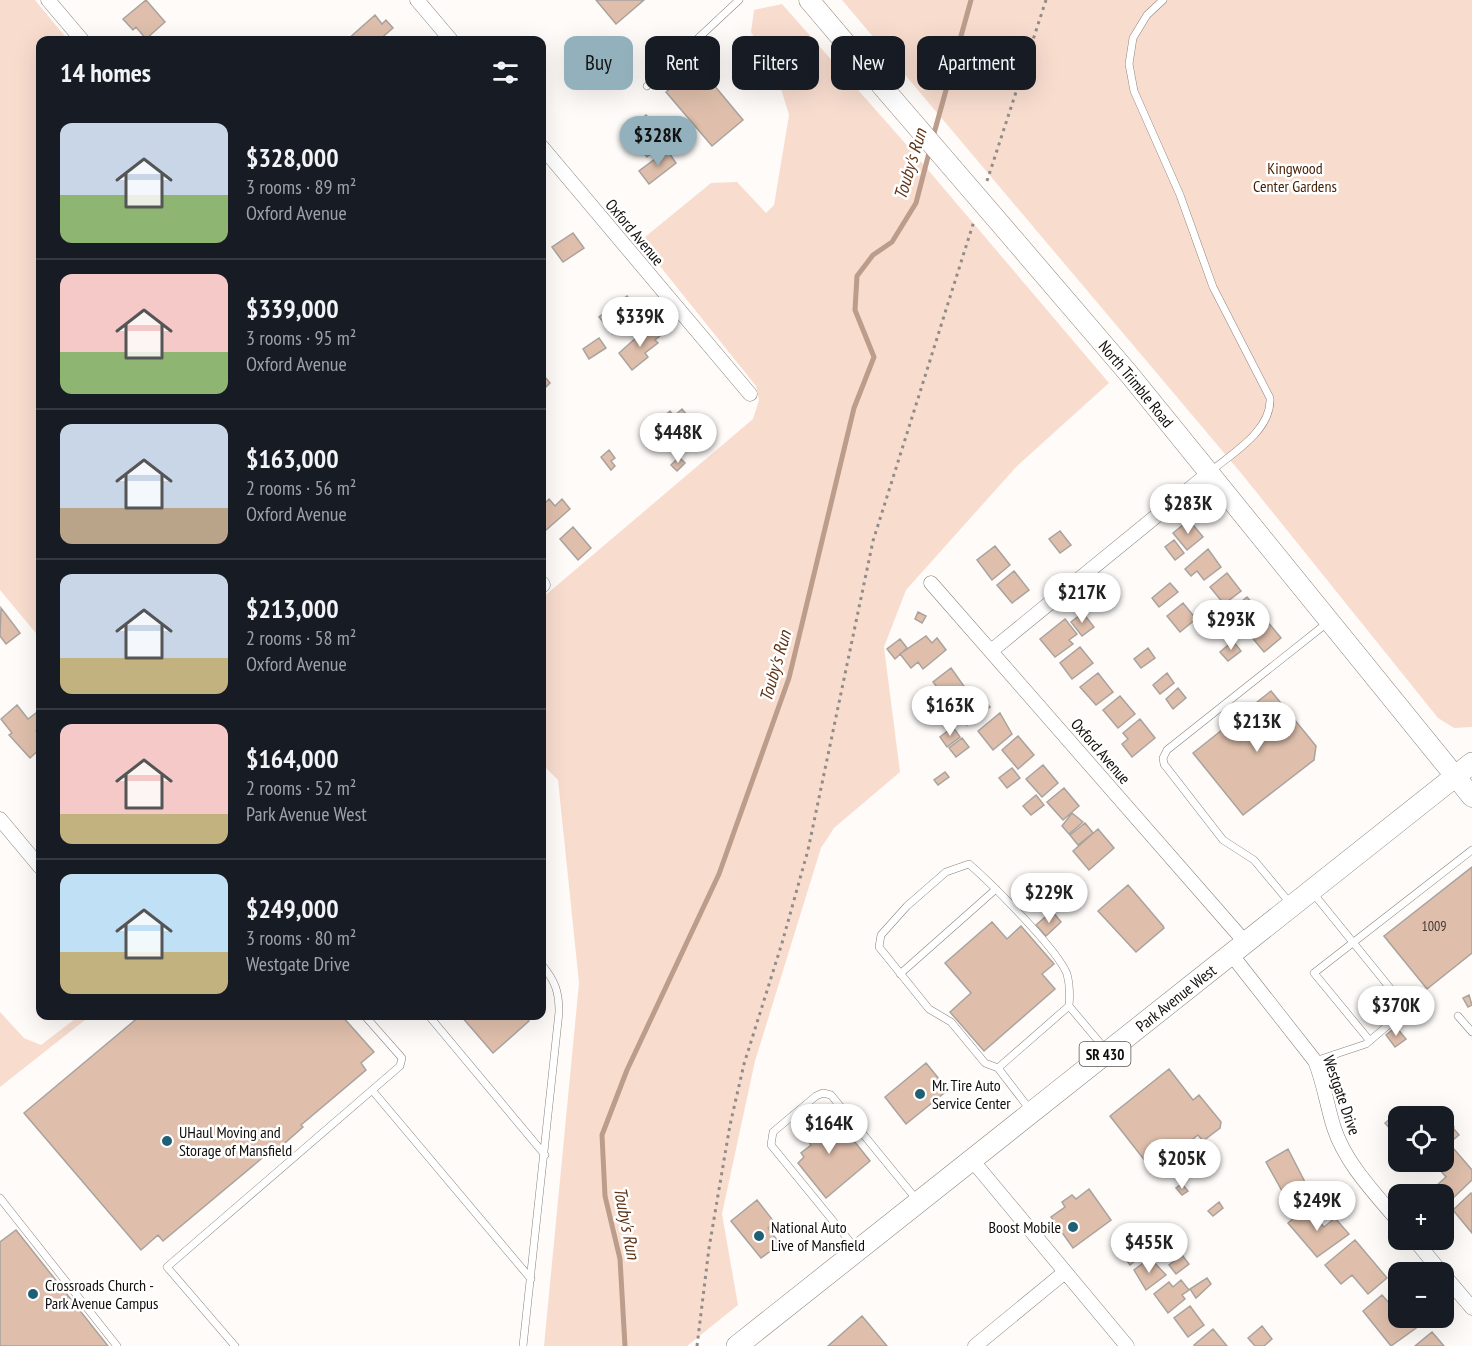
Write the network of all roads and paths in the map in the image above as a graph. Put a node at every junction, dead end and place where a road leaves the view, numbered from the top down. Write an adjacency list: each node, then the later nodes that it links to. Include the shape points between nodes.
1 (48, 0): 7 (street)
2 (417, 0): 8 (street)
3 (739, 0): 9 (lane)
4 (808, 0): 14 (main road, North Trimble Road, bridge)
5 (1046, 0): 11 (path)
6 (1163, 0): 14 (lane, via 1133,38 1129,64 1134,91 1180,195 1213,287 1270,398 1262,426)
7 (79, 36)
8 (448, 36)
9 (700, 36)
10 (546, 152): 13 (street, Oxford Avenue)
11 (986, 184)
12 (975, 217): 57 (path, via 873,541 808,850 744,1064 711,1237)
13 (750, 394)
14 (1209, 473): 16 (main road, North Trimble Road); 17 (street)
15 (931, 583): 17 (street, Oxford Avenue)
16 (1329, 621): 19 (main road, North Trimble Road); 26 (lane, via 1167,750 1163,758 1223,840 1254,860)
17 (991, 651): 28 (street, Oxford Avenue)
18 (1472, 762): 19 (main road, Park Avenue West / SR 430)
19 (1455, 776): 20 (main road, North Trimble Road); 25 (main road, Park Avenue West / SR 430)
20 (1472, 797)
21 (0, 819): 23 (street)
22 (1472, 850): 27 (lane)
23 (36, 862)
24 (996, 889): 30 (lane); 30 (lane, via 969,864 946,872 907,906 881,935 879,947); 31 (lane, via 1061,963 1070,988)
25 (1311, 891): 26 (main road, Park Avenue West / SR 430); 27 (lane)
26 (1292, 905): 28 (main road, Park Avenue West / SR 430)
27 (1353, 942): 36 (lane, via 1407,1008); 36 (lane, via 1314,973)
28 (1238, 948): 37 (main road, Park Avenue West / SR 430); 38 (street, Westgate Drive)
29 (546, 970): 42 (lane, via 559,994)
30 (900, 974): 39 (lane, via 929,1009 951,1022 985,1062)
31 (1069, 1006): 37 (lane); 39 (lane)
32 (1458, 1016): 35 (lane)
33 (368, 1020): 40 (lane, via 402,1059 400,1066)
34 (432, 1020): 42 (lane)
35 (1472, 1032)
36 (1370, 1041): 38 (lane)
37 (1107, 1052): 41 (main road, Park Avenue West / SR 430)
38 (1315, 1061): 46 (street, Westgate Drive, via 1343,1148)
39 (998, 1068): 41 (lane)
40 (372, 1090): 51 (lane); 55 (lane, via 167,1267)
41 (1033, 1112): 43 (main road, Park Avenue West / SR 430)
42 (545, 1155): 51 (lane)
43 (972, 1160): 45 (main road, Park Avenue West / SR 430); 50 (street)
44 (0, 1198): 54 (lane)
45 (918, 1202): 48 (main road, Park Avenue West / SR 430); 48 (lane, via 831,1095 816,1096 773,1132 771,1146)
46 (1388, 1209)
47 (1422, 1250): 49 (street)
48 (857, 1251): 58 (main road, Park Avenue West / SR 430)
49 (1433, 1262)
50 (1065, 1272): 59 (street); 60 (street)
51 (531, 1279): 56 (lane)
52 (1454, 1287): 53 (street)
53 (1472, 1308)
54 (117, 1346)
55 (235, 1346)
56 (523, 1346)
57 (697, 1346)
58 (737, 1346)
59 (975, 1346)
60 (1127, 1346)

